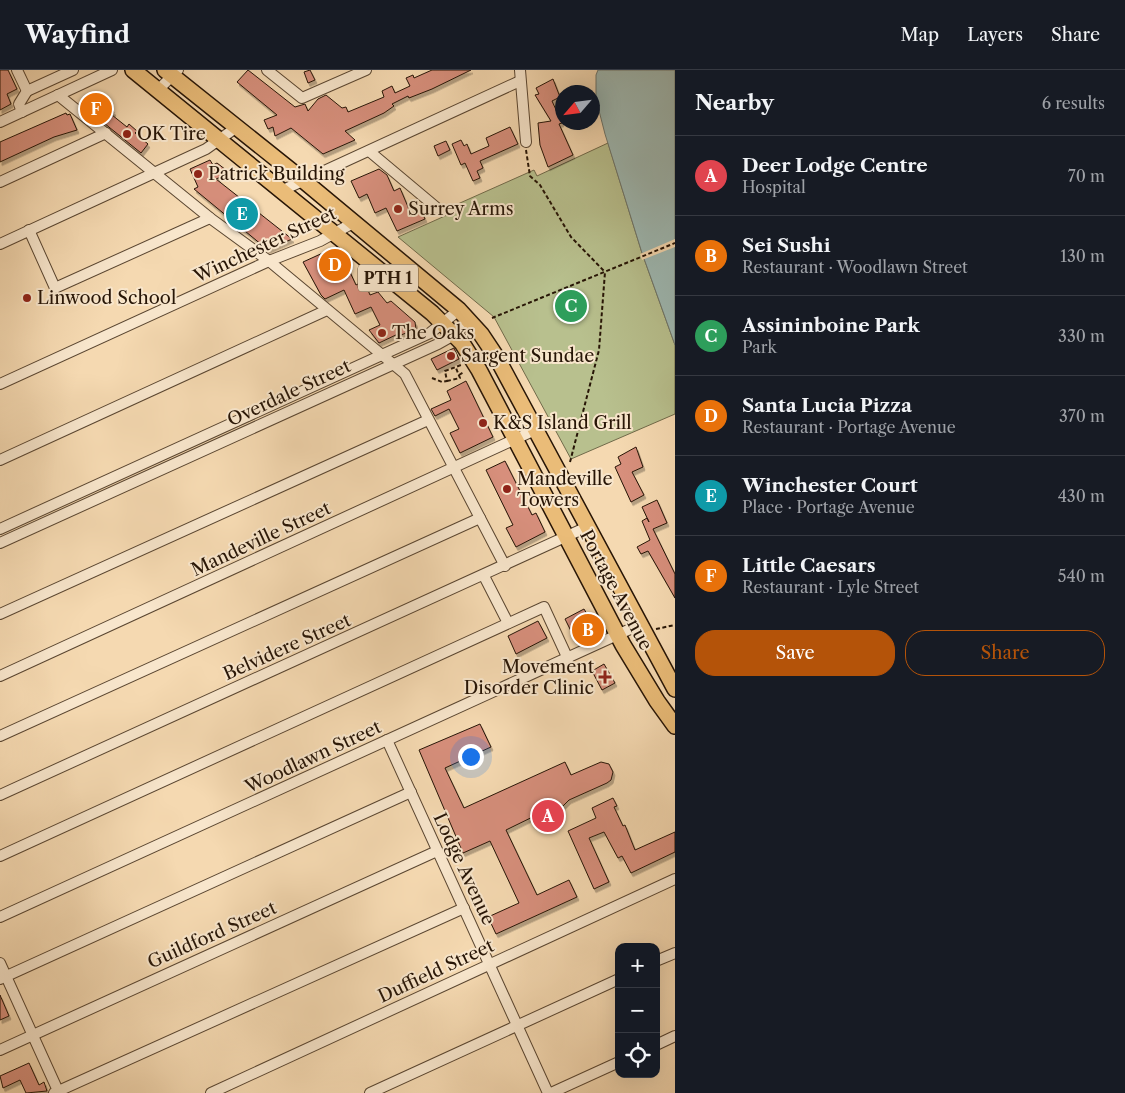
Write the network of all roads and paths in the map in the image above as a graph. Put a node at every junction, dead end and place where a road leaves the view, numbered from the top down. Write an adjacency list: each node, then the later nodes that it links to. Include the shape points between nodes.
1 (17, 70): 10 (street)
2 (73, 70): 10 (street)
3 (112, 70): 11 (street)
4 (133, 70): 9 (highway, Portage Avenue / PTH 1)
5 (267, 70): 6 (street, via 302,98)
6 (366, 70)
7 (171, 72): 9 (street); 14 (highway, Portage Avenue / PTH 1)
8 (520, 75): 17 (street); 18 (street)
9 (158, 90): 16 (highway, Portage Avenue / PTH 1)
10 (27, 92): 12 (street, via 19,104)
11 (58, 96): 12 (street); 15 (street)
12 (22, 112): 13 (street)
13 (0, 122)
14 (237, 127): 16 (street); 20 (highway, Portage Avenue / PTH 1)
15 (106, 133): 19 (street); 21 (street)
16 (220, 139): 19 (street); 22 (highway, Portage Avenue / PTH 1)
17 (526, 142): 31 (path, via 530,176 540,185 571,237)
18 (369, 151): 20 (street); 23 (street)
19 (154, 173): 24 (street); 26 (street)
20 (304, 181): 22 (street); 25 (highway, Portage Avenue / PTH 1)
21 (0, 182)
22 (283, 190): 27 (highway, Portage Avenue / PTH 1)
23 (437, 208)
24 (210, 218): 26 (street, via 55,288); 30 (street)
25 (353, 223): 27 (street, Winchester Street); 33 (highway, Portage Avenue / PTH 1)
26 (29, 230): 29 (street)
27 (333, 232): 30 (street, Winchester Street, via 320,241); 35 (highway, Portage Avenue / PTH 1)
28 (675, 243): 31 (path)
29 (0, 244)
30 (269, 261): 32 (street); 45 (street, Winchester Street)
31 (605, 272): 34 (path); 50 (path, via 599,350)
32 (327, 310): 37 (street); 49 (street)
33 (464, 315): 35 (street, Overdale Street); 36 (street, Overdale Street); 47 (highway, Portage Avenue / PTH 1, via 497,358)
34 (492, 318)
35 (443, 324): 36 (highway, Portage Avenue / PTH 1); 37 (street, Overdale Street)
36 (454, 335): 38 (street, Overdale Street); 48 (highway, Portage Avenue / PTH 1, via 479,370)
37 (380, 355): 38 (street); 52 (street, Overdale Street)
38 (391, 364): 46 (street, via 405,374); 53 (street, Overdale Street)
39 (461, 365): 40 (path)
40 (455, 368): 42 (path); 44 (path, via 445,371)
41 (464, 372): 42 (path)
42 (459, 375): 44 (path, via 460,378)
43 (432, 378): 44 (path)
44 (447, 381)
45 (0, 384)
46 (428, 420): 51 (street); 61 (street)
47 (535, 430): 48 (street, Mandeville Street); 55 (highway, Portage Avenue / PTH 1)
48 (515, 440): 51 (street, Mandeville Street); 57 (highway, Portage Avenue / PTH 1)
49 (0, 460)
50 (570, 462)
51 (454, 469): 54 (street); 67 (street, Mandeville Street)
52 (113, 477): 53 (street); 56 (street, Overdale Street)
53 (118, 489): 58 (street, Overdale Street)
54 (480, 518): 59 (street); 70 (street)
55 (587, 527): 57 (street, Belvidere Street); 64 (highway, Portage Avenue / PTH 1)
56 (0, 529)
57 (567, 537): 59 (street, Belvidere Street); 65 (highway, Portage Avenue / PTH 1)
58 (0, 543)
59 (505, 566): 60 (street, Belvidere Street)
60 (484, 576): 62 (street); 73 (street, Belvidere Street)
61 (0, 614)
62 (508, 624): 66 (street, via 544,607); 75 (street)
63 (675, 625): 64 (path)
64 (646, 627): 65 (street, Woodlawn Street); 68 (highway, Portage Avenue / PTH 1)
65 (619, 636): 66 (street, Woodlawn Street); 69 (highway, Portage Avenue / PTH 1, via 656,701)
66 (568, 659): 71 (street, Woodlawn Street)
67 (0, 676)
68 (675, 689)
69 (675, 726)
70 (0, 736)
71 (387, 740): 72 (street, Lodge Avenue); 78 (street, Woodlawn Street)
72 (411, 792): 74 (street, Lodge Avenue); 83 (street)
73 (0, 795)
74 (437, 851): 77 (street, Lodge Avenue); 86 (street, Guildford Street)
75 (0, 856)
76 (675, 879): 82 (street, Duffield Street)
77 (464, 908): 82 (street, Lodge Avenue); 91 (street)
78 (0, 917)
79 (675, 953): 80 (street)
80 (660, 959)
81 (0, 963): 83 (street)
82 (489, 964): 85 (street, Lodge Avenue); 92 (street, Duffield Street)
83 (3, 978): 86 (street)
84 (615, 981): 85 (street)
85 (517, 1025): 93 (street); 94 (street, Lodge Avenue)
86 (33, 1035): 89 (street, Guildford Street); 91 (street)
87 (675, 1036): 88 (street)
88 (660, 1043)
89 (0, 1050)
90 (615, 1064): 94 (street)
91 (57, 1092)
92 (211, 1093)
93 (370, 1093)
94 (550, 1093)

